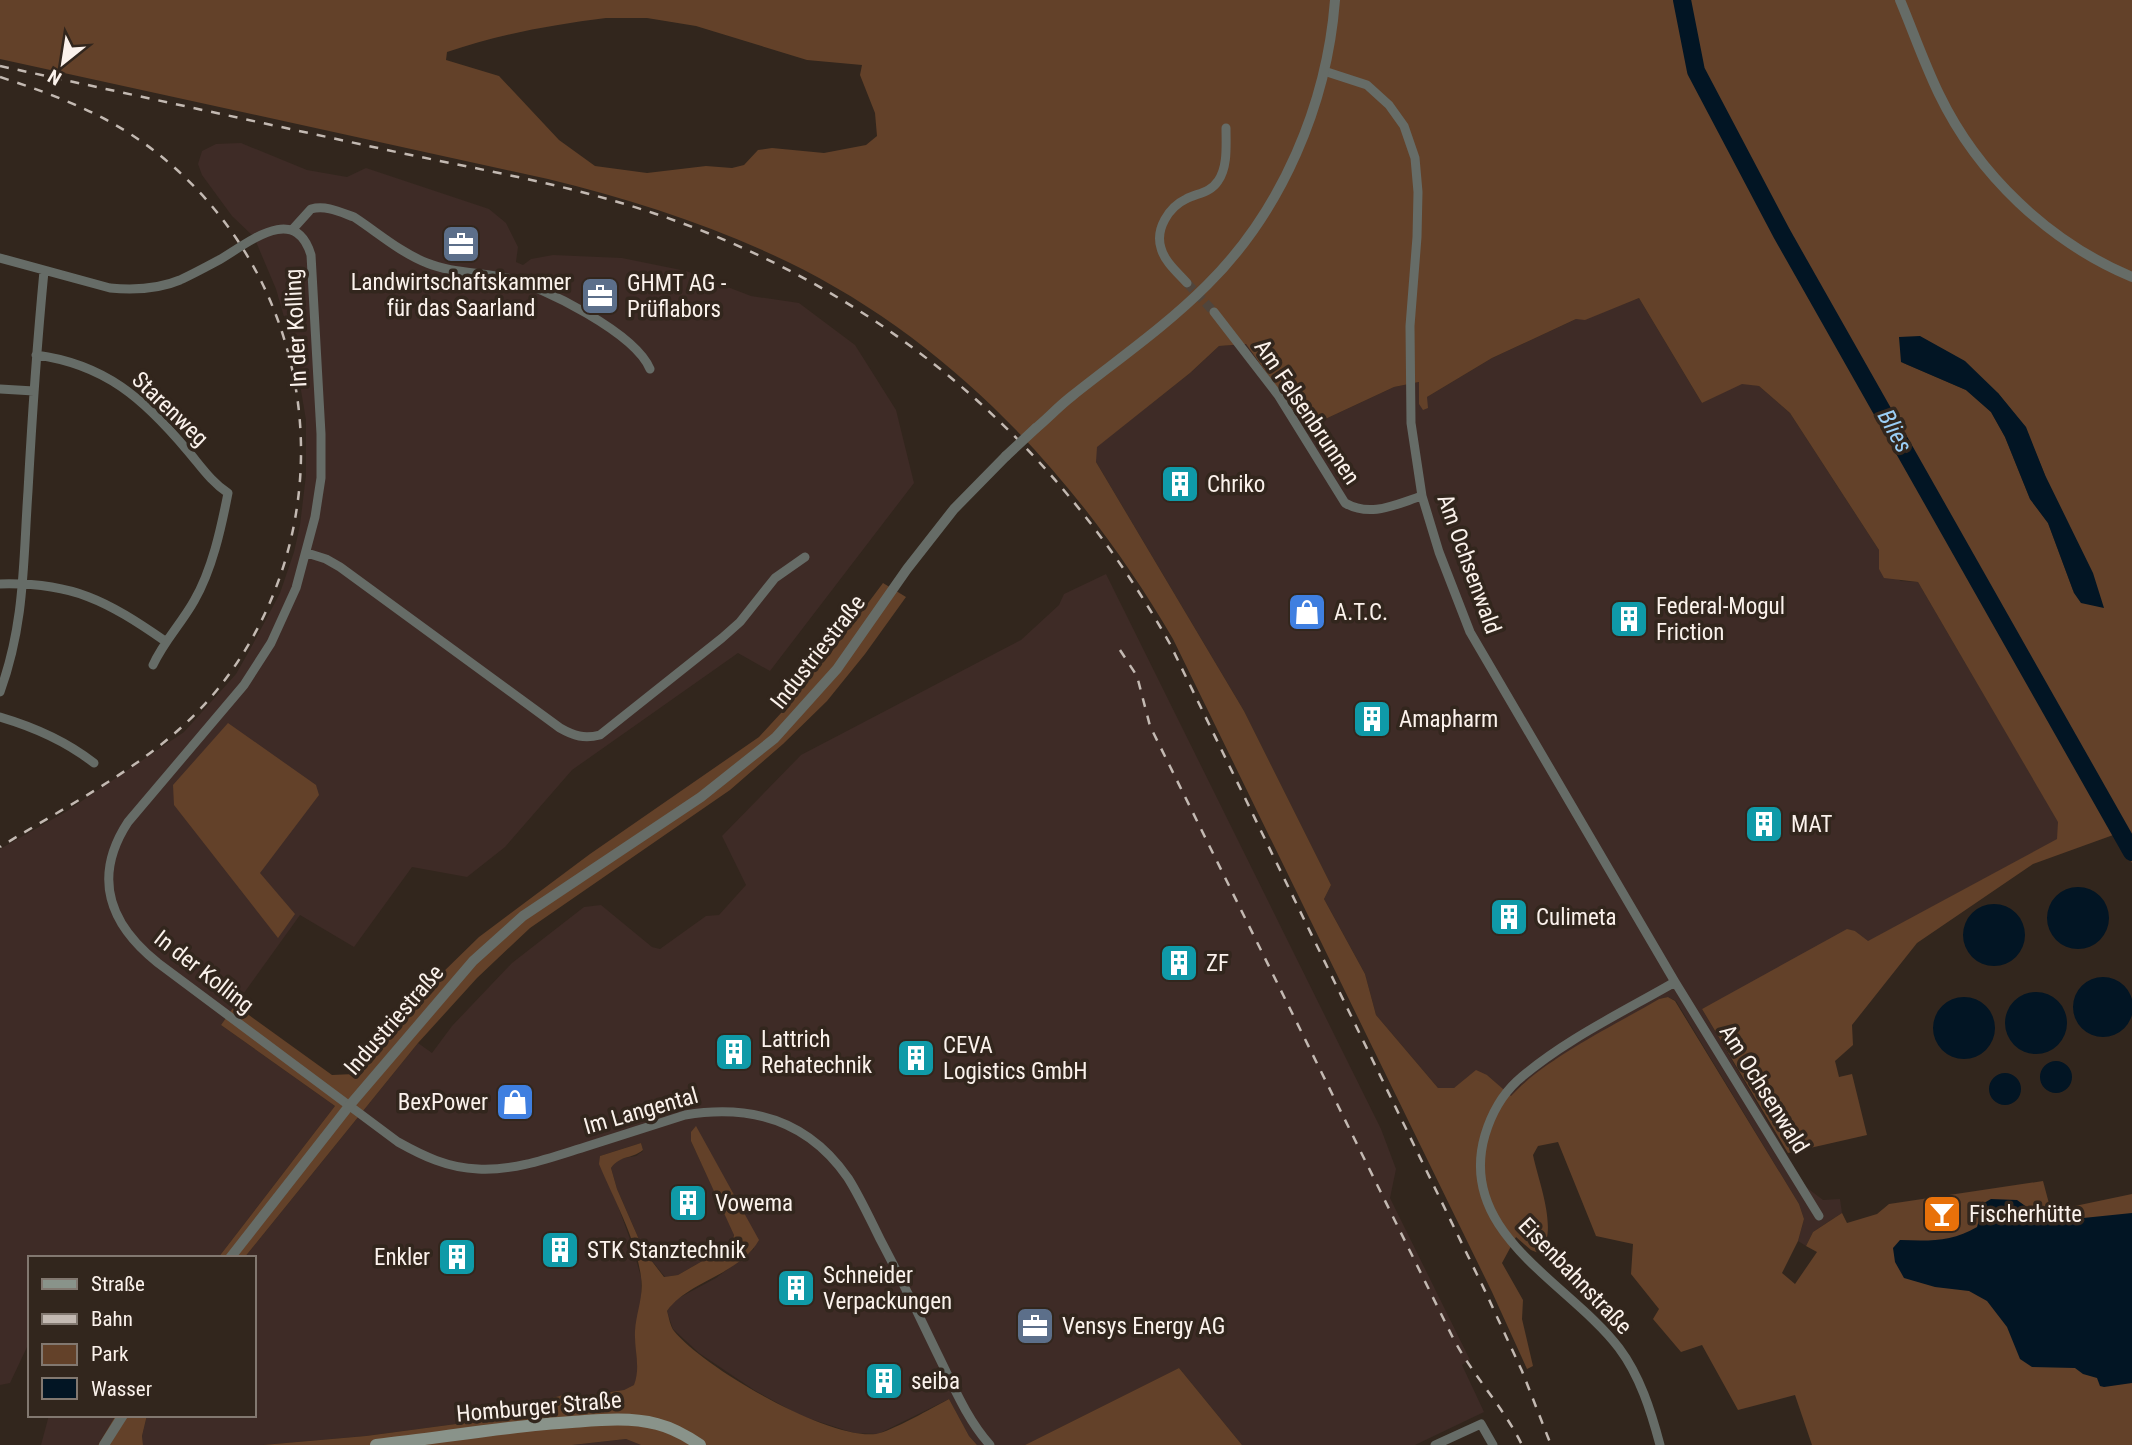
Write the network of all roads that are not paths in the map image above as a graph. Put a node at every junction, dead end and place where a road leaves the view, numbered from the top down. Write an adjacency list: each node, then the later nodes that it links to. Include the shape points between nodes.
1 (1335, 0): 3 (street, Industriestraße)
2 (1900, 0): 8 (street, via 1939,94 1972,150 2021,205 2050,229 2082,252)
3 (1324, 71): 15 (street, Am Ochsenwald, via 1367,85 1389,105 1404,126 1415,158 1417,237 1409,376 1410,423); 26 (street, Industriestraße, bridge, via 1302,141 1283,181 1254,228 1210,283 1036,428 954,509 837,669 775,738 701,797 544,901 499,937 439,998)
4 (1226, 128): 9 (street, via 1220,179 1211,190 1174,207 1161,230 1160,247)
5 (292, 230): 7 (street, via 273,230 255,237 177,281 155,287 110,288); 12 (street, via 311,209 327,208 354,217 430,265 500,276 544,291 626,339); 16 (street, In der Kolling, via 304,238 312,255 321,434 321,478)
6 (0, 258): 7 (street)
7 (44, 271): 11 (street)
8 (2132, 276)
9 (1187, 283)
10 (1214, 312): 15 (street, Am Felsenbrunnen, via 1278,395 1345,503 1374,511)
11 (36, 355): 14 (street); 20 (street, Starenweg, via 94,370 130,393 228,493 206,574 187,613)
12 (650, 369)
13 (0, 389): 14 (street)
14 (34, 391): 18 (street)
15 (1422, 496): 25 (street, Am Ochsenwald, via 1470,632)
16 (307, 553): 17 (street, via 340,566 560,728 590,738 722,638 775,578); 26 (street, In der Kolling, via 271,643 244,685 117,840 109,890 118,920 140,949)
17 (805, 557)
18 (24, 583): 19 (street); 20 (street, via 49,585 99,600); 22 (street, via 13,650)
19 (0, 584)
20 (165, 641): 21 (street)
21 (153, 665)
22 (0, 692)
23 (0, 717): 24 (street, via 38,729)
24 (94, 763)
25 (1675, 982): 27 (street, Am Ochsenwald); 38 (street, Eisenbahnstraße, via 1591,1031 1508,1090 1493,1115 1482,1154 1483,1183 1502,1231 1618,1347 1641,1388)
26 (349, 1105): 28 (street, Industriestraße); 35 (street, Im Langental, via 424,1157 475,1169 538,1162 693,1113 733,1110 779,1121 821,1147 849,1180 961,1404)
27 (1819, 1216)
28 (232, 1256)
29 (124, 1417): 31 (street)
30 (124, 1417): 32 (street)
31 (116, 1442)
32 (104, 1445)
33 (376, 1445): 34 (main road, Homburger Straße, via 523,1425 632,1420 657,1424)
34 (700, 1445)
35 (990, 1445)
36 (1435, 1445): 37 (street, via 1481,1424)
37 (1493, 1445)
38 (1660, 1445)

